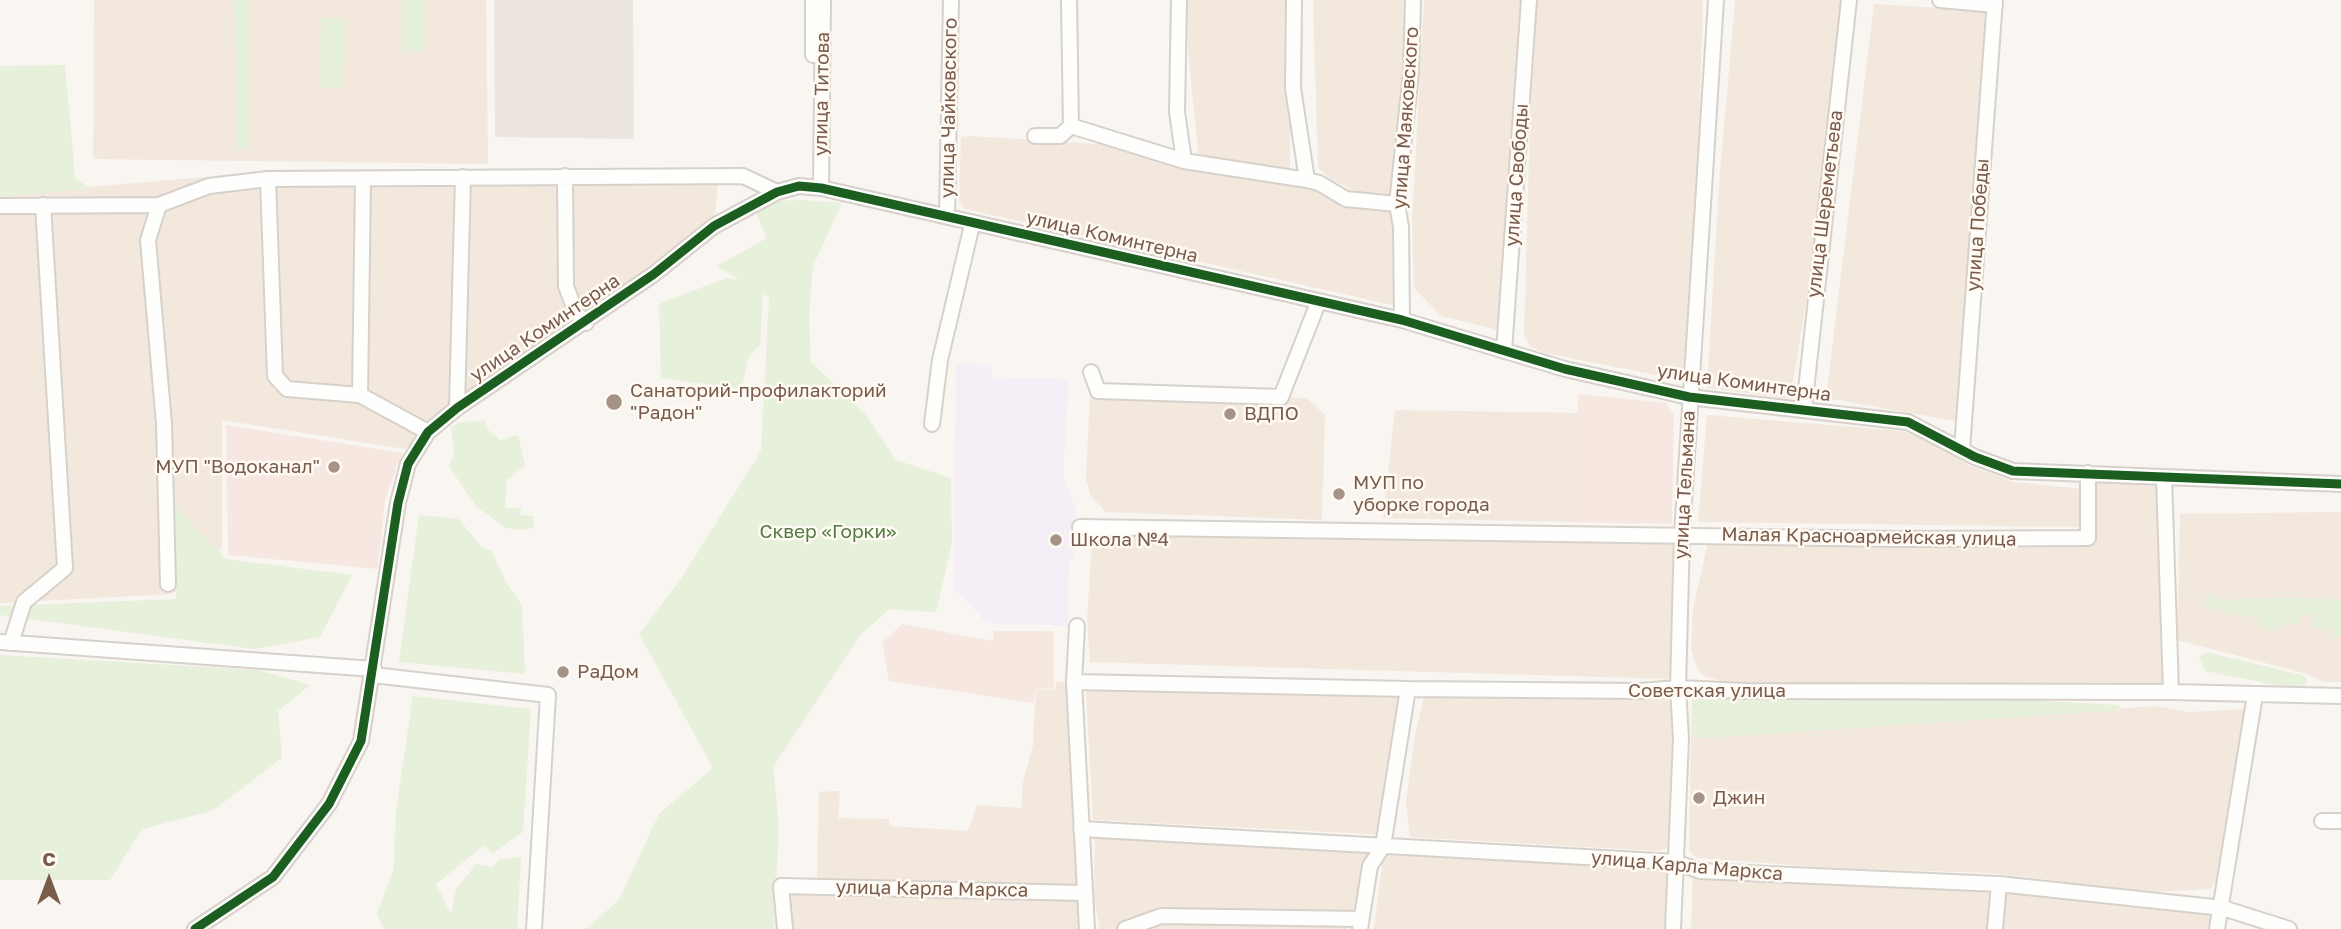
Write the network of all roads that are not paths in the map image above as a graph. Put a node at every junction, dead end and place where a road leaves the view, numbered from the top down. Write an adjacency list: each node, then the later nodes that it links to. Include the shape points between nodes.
1 (813, 0): 21 (street, улица Титова)
2 (823, 0): 21 (street, улица Титова)
3 (951, 0): 27 (street, улица Чайковского)
4 (1069, 0): 13 (street)
5 (1179, 0): 15 (street, via 1177,113)
6 (1294, 0): 20 (street, via 1293,88)
7 (1413, 0): 23 (street, улица Маяковского, via 1411,73)
8 (1530, 0): 32 (street, улица Свободы)
9 (1716, 0): 35 (street, улица Тельмана)
10 (1849, 0): 37 (street, улица Шереметьева)
11 (1940, 0): 12 (street)
12 (1995, 3): 40 (street, улица Победы)
13 (1071, 125): 14 (street, via 1060,136); 15 (street)
14 (1035, 136)
15 (1184, 161): 20 (street)
16 (565, 176): 17 (street); 22 (street, via 743,176); 31 (street, via 566,286 576,313)
17 (463, 177): 19 (street); 36 (street)
18 (268, 179): 19 (street); 25 (street, via 209,186); 34 (street, via 275,376 287,389)
19 (363, 180): 34 (street)
20 (1307, 180): 23 (street, via 1346,199)
21 (817, 188): 22 (street, улица Коминтерна, via 799,186); 27 (street, улица Коминтерна)
22 (777, 192): 31 (street, улица Коминтерна, via 714,226)
23 (1397, 204): 30 (street, улица Маяковского)
24 (43, 205): 25 (street); 26 (street); 48 (street, via 65,568 24,602)
25 (159, 205): 46 (street, via 149,240 164,424)
26 (0, 206)
27 (947, 216): 28 (street, улица Коминтерна)
28 (972, 225): 29 (street, улица Коминтерна); 38 (street, via 940,360)
29 (1318, 303): 30 (street, улица Коминтерна); 33 (street, via 1282,397 1098,391)
30 (1402, 320): 32 (street, улица Коминтерна)
31 (586, 323): 36 (street, улица Коминтерна)
32 (1504, 351): 35 (street, улица Коминтерна)
33 (1091, 372)
34 (360, 395): 39 (street)
35 (1689, 397): 37 (street, улица Коминтерна); 45 (street, улица Тельмана)
36 (457, 408): 39 (street, улица Коминтерна)
37 (1804, 408): 40 (street, улица Коминтерна, via 1908,422)
38 (932, 424)
39 (428, 432): 49 (street, улица Коминтерна, via 408,464 398,503)
40 (1962, 449): 41 (street, улица Коминтерна, via 2013,471)
41 (2088, 474): 42 (street); 45 (street, Малая Красноармейская улица, via 2088,538)
42 (2164, 477): 43 (street); 53 (street)
43 (2341, 484)
44 (1080, 527): 45 (street, Малая Красноармейская улица)
45 (1682, 534): 51 (street, улица Тельмана)
46 (168, 584)
47 (1077, 626): 50 (street)
48 (6, 642): 49 (street)
49 (373, 672): 65 (street, улица Коминтерна, via 361,741 329,804 273,877); 66 (street, via 548,695)
50 (1074, 682): 52 (street, Советская улица); 58 (street)
51 (1678, 688): 52 (street, Советская улица); 53 (street, Советская улица); 60 (street, улица Тельмана, via 1681,738)
52 (1408, 689): 59 (street)
53 (2171, 692): 54 (street, Советская улица)
54 (2256, 695): 55 (street, Советская улица); 63 (street)
55 (2341, 696)
56 (2322, 821): 57 (street)
57 (2341, 821)
58 (1081, 829): 59 (street, улица Карла Маркса); 62 (street)
59 (1383, 846): 60 (street, улица Карла Маркса); 64 (street, via 1370,866)
60 (1675, 862): 61 (street, улица Карла Маркса, via 1700,871); 70 (street, улица Тельмана)
61 (1999, 884): 63 (street, улица Карла Маркса); 71 (street)
62 (1083, 893): 67 (street, улица Карла Маркса, via 780,886); 68 (street)
63 (2223, 908): 72 (street); 73 (street, улица Карла Маркса)
64 (1360, 924): 69 (street, via 1161,916)
65 (195, 929)
66 (534, 929)
67 (785, 929)
68 (1087, 929)
69 (1125, 929)
70 (1673, 929)
71 (1995, 929)
72 (2217, 929)
73 (2289, 929)

